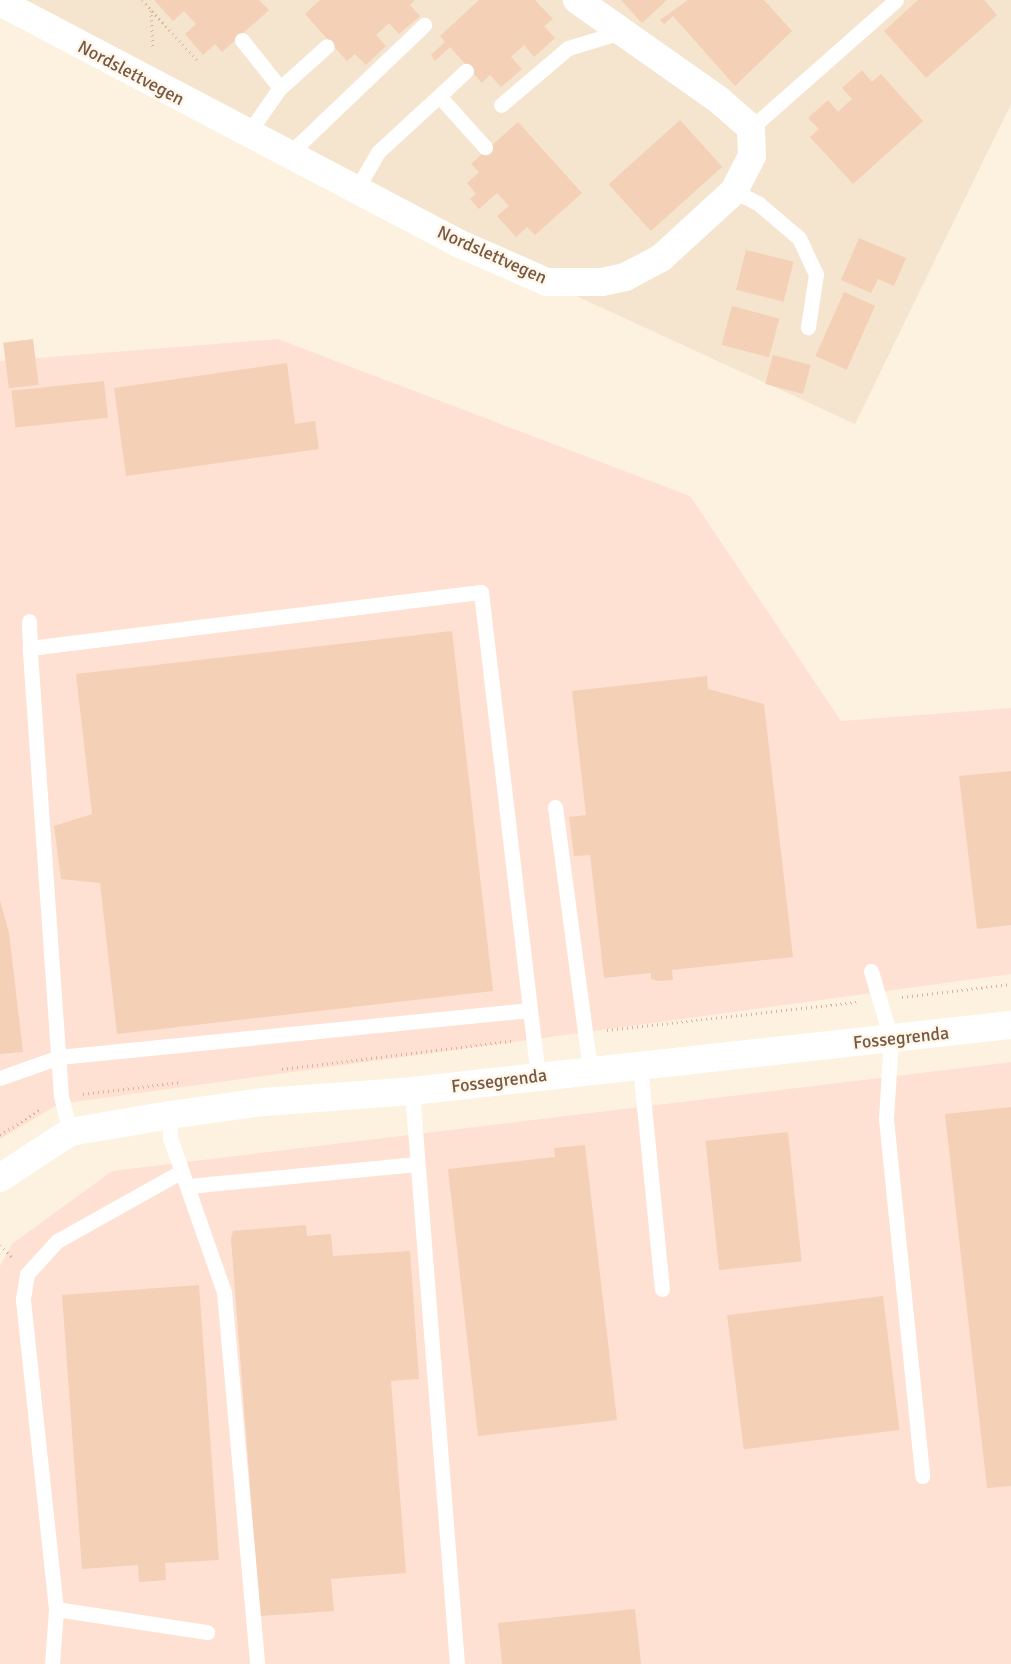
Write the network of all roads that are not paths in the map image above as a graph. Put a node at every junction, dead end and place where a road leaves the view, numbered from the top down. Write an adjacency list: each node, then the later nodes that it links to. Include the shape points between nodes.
1 (577, 0): 5 (street)
2 (896, 0): 12 (lane)
3 (0, 2): 13 (street, Nordslettvegen)
4 (424, 25): 15 (lane)
5 (618, 32): 11 (lane, via 568,48); 12 (street, via 720,100)
6 (242, 40): 9 (lane)
7 (327, 46): 9 (lane)
8 (466, 71): 10 (lane)
9 (280, 88): 13 (lane)
10 (439, 96): 14 (lane); 16 (lane, via 378,152)
11 (501, 105)
12 (752, 128): 17 (street, Nordslettvegen, via 752,156)
13 (247, 135): 15 (street, Nordslettvegen)
14 (484, 147)
15 (290, 154): 16 (street, Nordslettvegen)
16 (356, 190): 17 (street, Nordslettvegen, via 508,266 547,282 574,283 625,277 661,258)
17 (734, 191): 18 (lane, via 759,204 799,238 816,274)
18 (808, 327)
19 (29, 621): 20 (lane)
20 (30, 648): 23 (lane, via 480,592); 26 (lane)
21 (556, 807): 28 (lane)
22 (871, 971): 25 (lane)
23 (527, 1010): 26 (lane); 29 (lane)
24 (1011, 1025): 25 (street, Fossegrenda)
25 (891, 1039): 27 (street, Fossegrenda); 39 (lane, via 886,1119)
26 (58, 1057): 30 (lane); 33 (lane)
27 (640, 1065): 28 (street, Fossegrenda); 38 (lane)
28 (590, 1070): 29 (street, Fossegrenda)
29 (538, 1076): 31 (street, Fossegrenda)
30 (0, 1078)
31 (412, 1091): 32 (street, Fossegrenda, via 263,1102); 34 (lane)
32 (170, 1115): 33 (street, Fossegrenda); 35 (lane, via 170,1138)
33 (70, 1132): 36 (street, Fossegrenda)
34 (417, 1164): 37 (lane); 44 (lane)
35 (182, 1171): 37 (lane); 40 (lane, via 57,1241 27,1274 23,1299)
36 (0, 1178)
37 (188, 1186): 43 (lane, via 224,1292)
38 (662, 1288)
39 (922, 1476)
40 (56, 1609): 41 (lane); 42 (lane)
41 (207, 1632)
42 (52, 1664)
43 (257, 1664)
44 (457, 1664)

